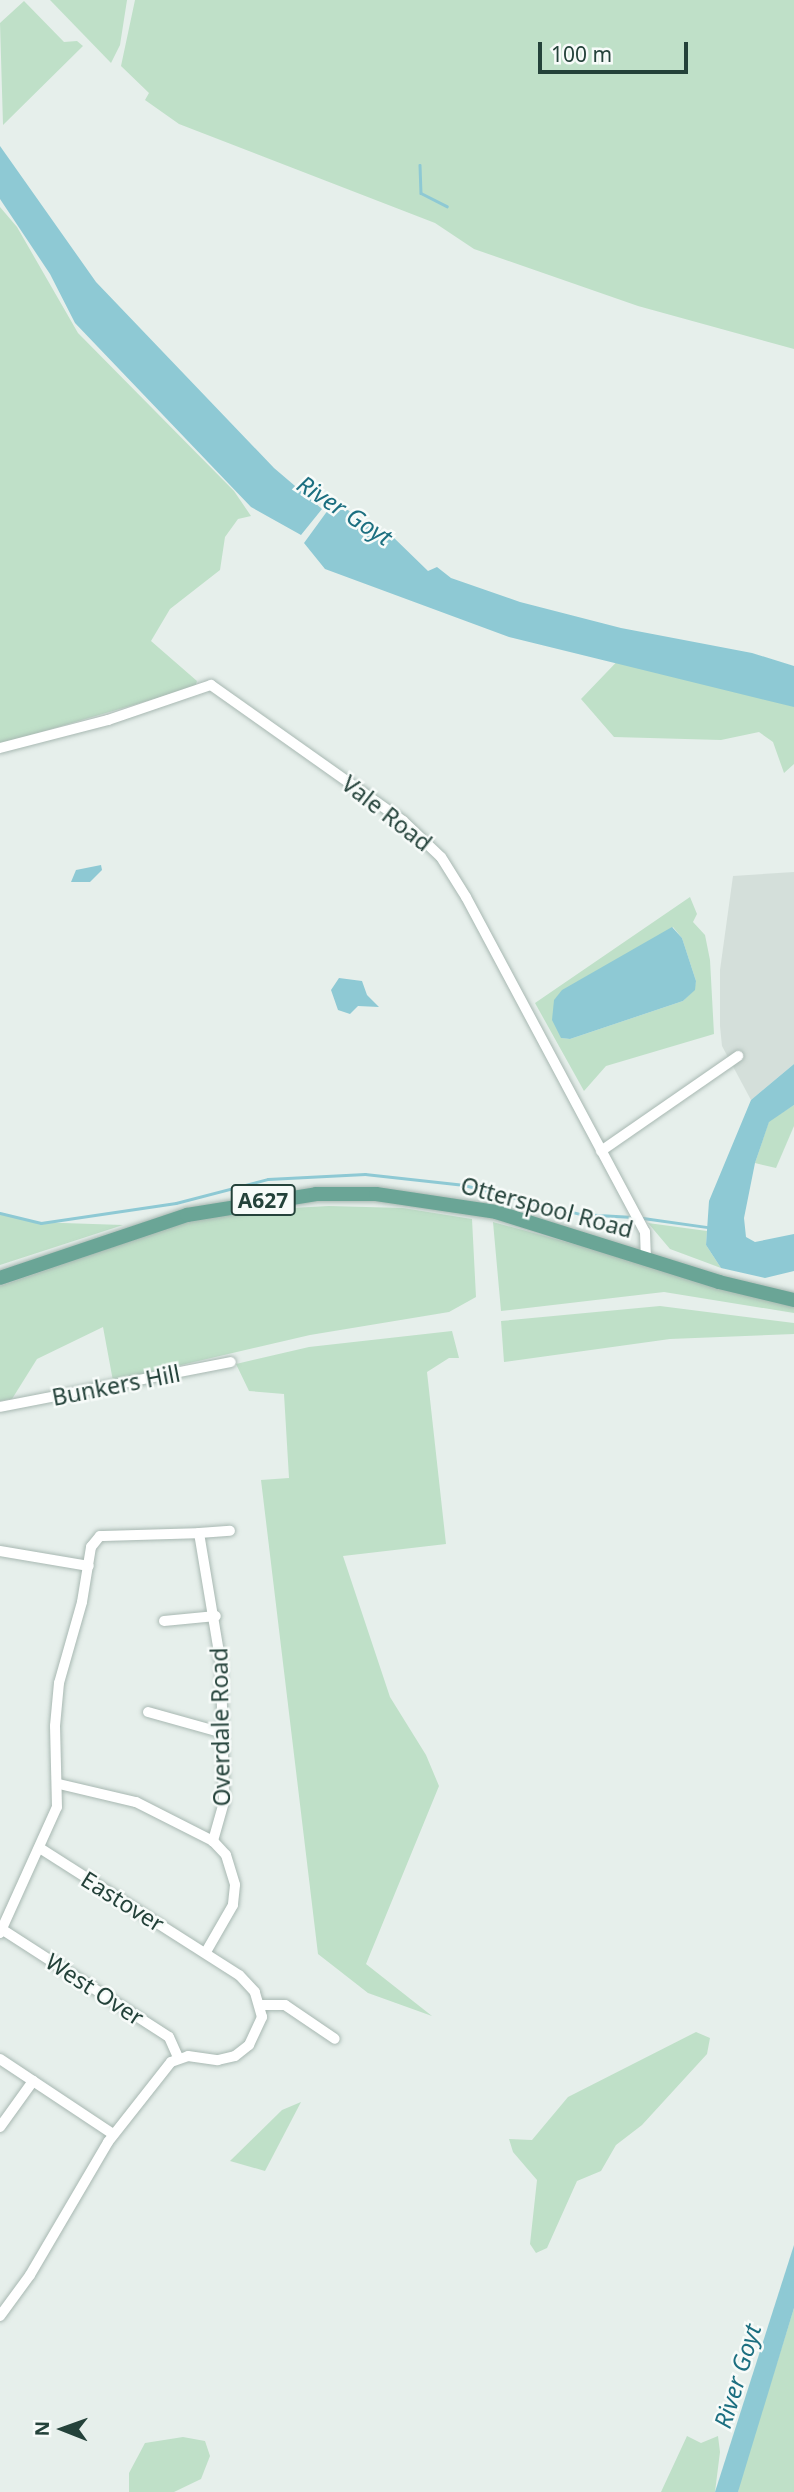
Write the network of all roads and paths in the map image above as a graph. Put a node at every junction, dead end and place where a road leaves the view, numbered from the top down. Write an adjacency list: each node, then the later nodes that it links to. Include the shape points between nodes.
1 (0, 748): 3 (street, Vale Road, via 108,720 211,684 403,821 442,857)
2 (738, 1056): 3 (street)
3 (601, 1151): 4 (street, Vale Road, via 645,1232)
4 (646, 1258): 5 (main road, Otterspool Road / A627, via 496,1212 376,1194 316,1194 187,1215); 6 (main road, Otterspool Road / A627)
5 (0, 1278)
6 (794, 1300)
7 (232, 1362): 8 (street, Bunkers Hill)
8 (0, 1407)
9 (230, 1531): 10 (street)
10 (199, 1532): 12 (street, via 100,1536 91,1547); 13 (street, Overdale Road)
11 (0, 1551): 12 (street)
12 (89, 1566): 17 (street, via 56,1705)
13 (216, 1616): 14 (street); 16 (street, Overdale Road)
14 (164, 1621)
15 (148, 1712): 16 (street)
16 (223, 1733): 18 (street, Overdale Road, via 225,1802)
17 (60, 1784): 18 (street, via 135,1802); 19 (street, via 57,1807)
18 (213, 1841): 21 (street, via 226,1855 235,1885 233,1905)
19 (41, 1849): 20 (street); 21 (street, Eastover)
20 (2, 1931): 24 (street, West Over, via 169,2037)
21 (206, 1952): 22 (street, via 239,1975)
22 (261, 2005): 23 (street, via 285,2005); 24 (street, via 258,2032 235,2056 218,2060)
23 (335, 2039)
24 (177, 2057): 28 (street)
25 (0, 2059): 26 (street)
26 (33, 2081): 27 (street); 28 (street)
27 (0, 2127)
28 (113, 2134): 29 (street, via 18,2295)
29 (0, 2316)

